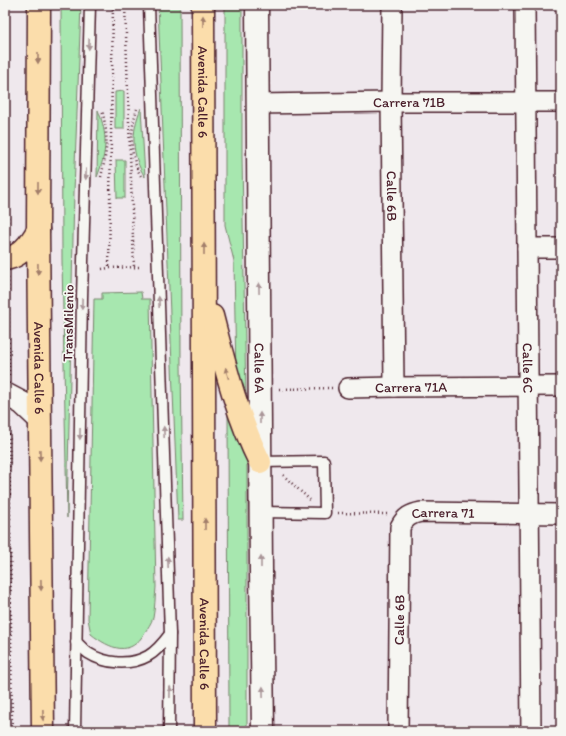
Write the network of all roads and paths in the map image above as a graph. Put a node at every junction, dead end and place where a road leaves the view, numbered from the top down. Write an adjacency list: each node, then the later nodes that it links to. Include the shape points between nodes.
1 (7, 5): 22 (path)
2 (90, 5): 42 (lane, TransMilenio, one-way to 42)
3 (113, 5): 24 (path)
4 (125, 5): 25 (path)
5 (149, 5): 41 (lane, one-way to 5)
6 (203, 5): 27 (highway, Avenida Calle 6, one-way to 6)
7 (257, 5): 14 (street, Calle 6A)
8 (392, 5): 11 (street, Calle 6B)
9 (525, 5): 13 (street, Calle 6C)
10 (38, 10): 19 (highway, Avenida Calle 6, one-way to 19)
11 (391, 102): 13 (street, Carrera 71B); 14 (street, Carrera 71B); 29 (street, Calle 6B)
12 (561, 102): 13 (street, Carrera 71B)
13 (526, 103): 20 (street, Calle 6C)
14 (258, 104): 32 (street, Calle 6A, one-way to 14)
15 (137, 109): 18 (path, via 132,135 133,154)
16 (102, 110): 17 (path, via 107,151)
17 (100, 177)
18 (141, 177)
19 (38, 230): 22 (highway, via 26,248); 34 (highway, Avenida Calle 6, one-way to 34)
20 (527, 248): 21 (street); 30 (street, Calle 6C)
21 (561, 248)
22 (6, 259): 33 (path)
23 (140, 267): 25 (path)
24 (109, 268): 25 (path); 26 (path)
25 (134, 268)
26 (102, 269)
27 (204, 288): 35 (highway, one-way to 27, via 251,443 239,412); 47 (highway, Avenida Calle 6, one-way to 27)
28 (561, 386): 30 (street, Carrera 71A)
29 (394, 387): 30 (street, Carrera 71A); 31 (street, Carrera 71A)
30 (528, 387): 39 (street, Calle 6C)
31 (348, 388): 32 (path)
32 (260, 389): 35 (street, Calle 6A, one-way to 32)
33 (7, 395): 34 (street, via 22,403); 43 (path)
34 (40, 419): 44 (highway, Avenida Calle 6, one-way to 44)
35 (265, 462): 36 (street, Calle 6A); 37 (path); 37 (lane, via 324,461)
36 (261, 512): 37 (lane); 48 (street, Calle 6A, one-way to 36)
37 (325, 513): 38 (path, Carrera 71)
38 (412, 514): 39 (street, Carrera 71); 49 (street, Calle 6B, via 404,519 400,527)
39 (530, 514): 40 (street, Carrera 71); 50 (street, Calle 6C)
40 (561, 514)
41 (170, 634): 42 (lane, via 161,646 148,656 118,663 102,660 88,653); 46 (lane, one-way to 41)
42 (76, 642): 45 (lane, TransMilenio)
43 (12, 731)
44 (43, 731)
45 (75, 731)
46 (169, 731)
47 (205, 731)
48 (264, 731)
49 (398, 731)
50 (531, 731)

